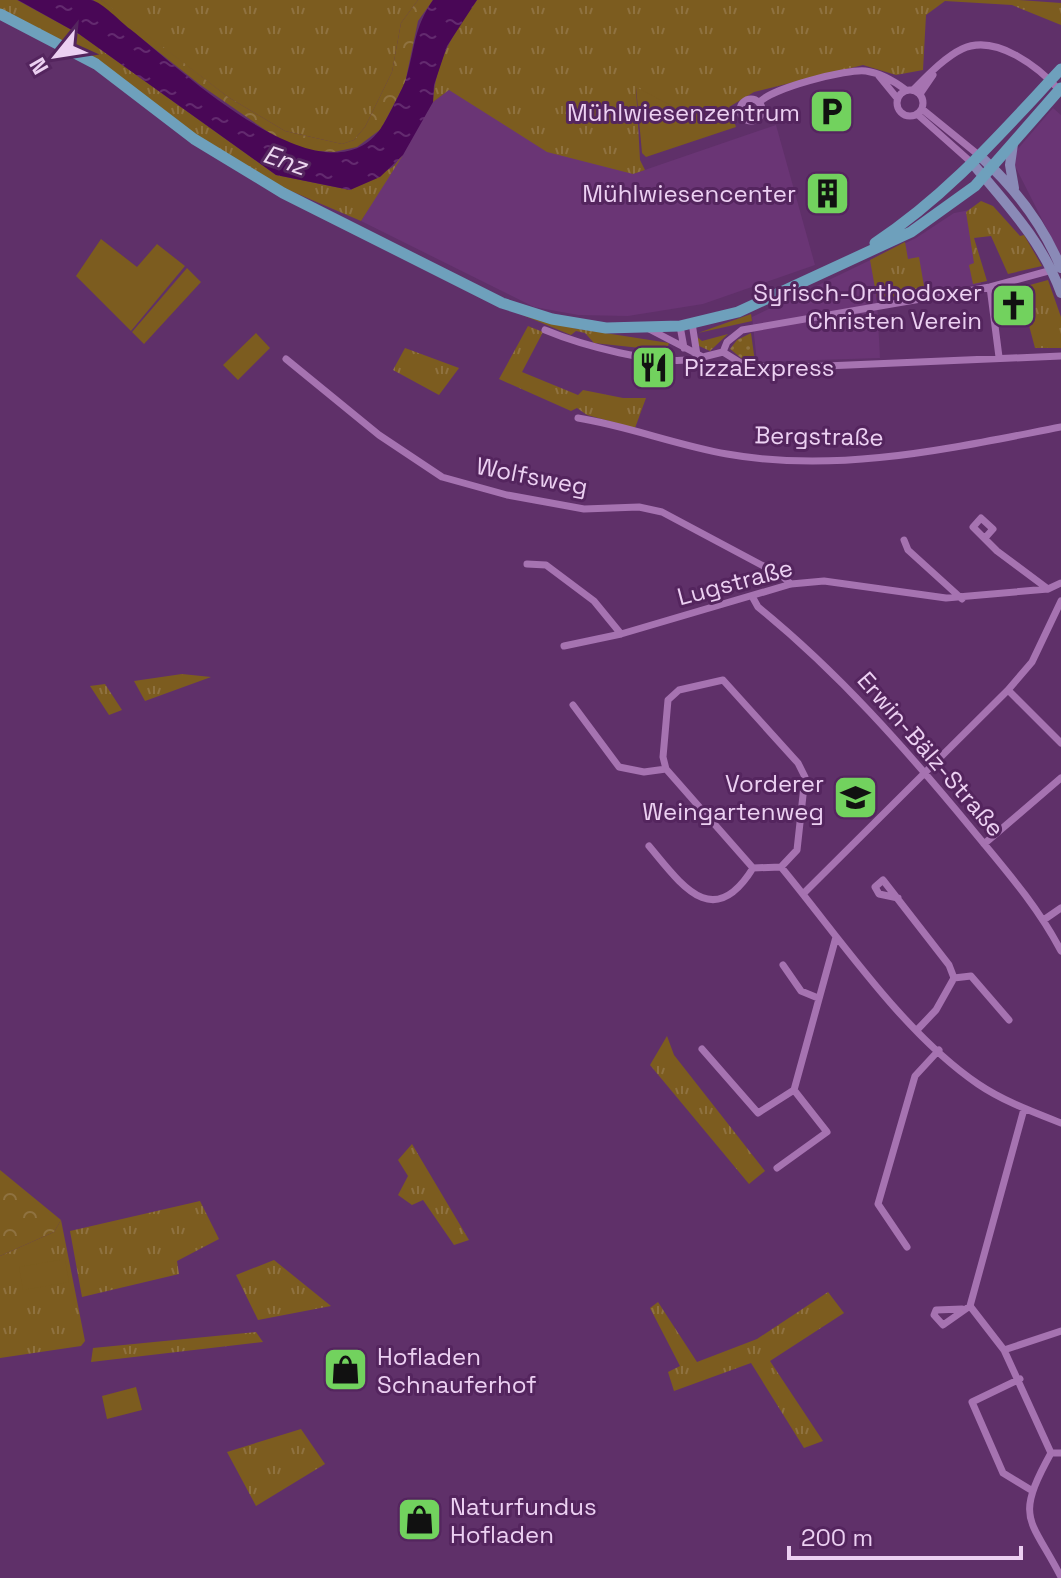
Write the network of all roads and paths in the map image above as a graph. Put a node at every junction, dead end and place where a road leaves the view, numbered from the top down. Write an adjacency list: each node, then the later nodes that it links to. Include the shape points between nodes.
1 (0, 14): 23 (main road, via 96,64 245,172 502,303 581,325)
2 (1061, 69): 9 (main road)
3 (879, 76): 5 (street); 6 (street); 7 (street, via 863,70 844,74 767,95)
4 (1061, 90): 5 (street, via 1016,55 993,47 964,48); 10 (main road)
5 (913, 91): 6 (street); 8 (street)
6 (897, 98): 8 (street, via 903,114)
7 (759, 103)
8 (920, 112): 11 (street)
9 (997, 139): 11 (street); 12 (main road)
10 (1013, 144): 13 (main road); 15 (main road)
11 (960, 146): 12 (street); 14 (street)
12 (977, 161): 13 (main road); 14 (main road)
13 (988, 172): 15 (main road); 16 (main road); 18 (main road, via 924,224)
14 (958, 179): 18 (main road)
15 (1014, 190): 16 (main road); 17 (main road)
16 (999, 195): 17 (main road)
17 (1051, 256): 19 (main road); 21 (main road)
18 (849, 261): 22 (main road, via 760,304)
19 (1061, 268): 20 (street)
20 (990, 287): 26 (street, via 742,330); 29 (street)
21 (1060, 290)
22 (686, 324): 23 (main road); 25 (street); 27 (street)
23 (649, 329): 25 (street)
24 (545, 330): 31 (street, via 588,346)
25 (680, 346): 27 (street); 31 (street)
26 (723, 352): 27 (street); 29 (street, via 733,362 779,368)
27 (697, 355): 31 (street)
28 (1061, 356): 29 (street)
29 (999, 357)
30 (286, 359): 38 (street, Wolfsweg, via 379,435 442,477 572,507 662,512)
31 (675, 359)
32 (578, 418): 33 (street, Bergstraße, via 728,454 784,459 881,459)
33 (1061, 427)
34 (985, 538): 39 (street)
35 (904, 540): 41 (street, via 908,550)
36 (527, 564): 43 (street, via 546,565 594,601)
37 (1061, 583): 39 (street, Lugstraße)
38 (791, 584): 40 (street, Lugstraße); 41 (street, Lugstraße, via 824,581)
39 (1048, 589): 41 (street, Lugstraße)
40 (753, 598): 43 (street, Lugstraße); 49 (street, Erwin-Bälz-Straße)
41 (962, 599)
42 (1061, 601): 45 (street, via 1032,662)
43 (621, 634): 44 (street, Lugstraße)
44 (564, 646)
45 (1008, 690): 47 (street); 49 (street)
46 (573, 705): 48 (street, via 619,767)
47 (1061, 743)
48 (666, 769): 53 (street, via 668,700 679,690 723,680 805,777 797,850); 54 (street)
49 (924, 771): 51 (street, Erwin-Bälz-Straße); 55 (street)
50 (1061, 778): 51 (street)
51 (984, 844): 58 (street, Erwin-Bälz-Straße)
52 (649, 846): 54 (street, via 687,892 710,901 723,898)
53 (781, 867): 54 (street); 55 (street)
54 (753, 868)
55 (803, 894): 59 (street)
56 (898, 898): 62 (street)
57 (1061, 908): 58 (street)
58 (1045, 919): 60 (street, Erwin-Bälz-Straße)
59 (836, 937): 63 (street); 65 (street)
60 (1061, 951)
61 (783, 965): 63 (street, via 801,991)
62 (954, 978): 64 (street, via 971,976); 65 (street)
63 (818, 998): 68 (street)
64 (1009, 1020)
65 (918, 1029): 67 (street)
66 (702, 1049): 68 (street, via 758,1113)
67 (939, 1050): 69 (street, via 978,1084); 72 (street, via 915,1076 878,1204)
68 (794, 1090): 71 (street, via 827,1132)
69 (1024, 1109): 70 (street); 74 (street, via 966,1308)
70 (1061, 1123)
71 (777, 1168)
72 (907, 1247)
73 (1061, 1331): 74 (street)
74 (1004, 1350): 75 (street)
75 (1020, 1379): 76 (street); 78 (street, via 972,1402 1003,1473)
76 (1051, 1453): 77 (street); 78 (street)
77 (1061, 1453)
78 (1031, 1490): 79 (street, via 1031,1526)
79 (1061, 1577)

